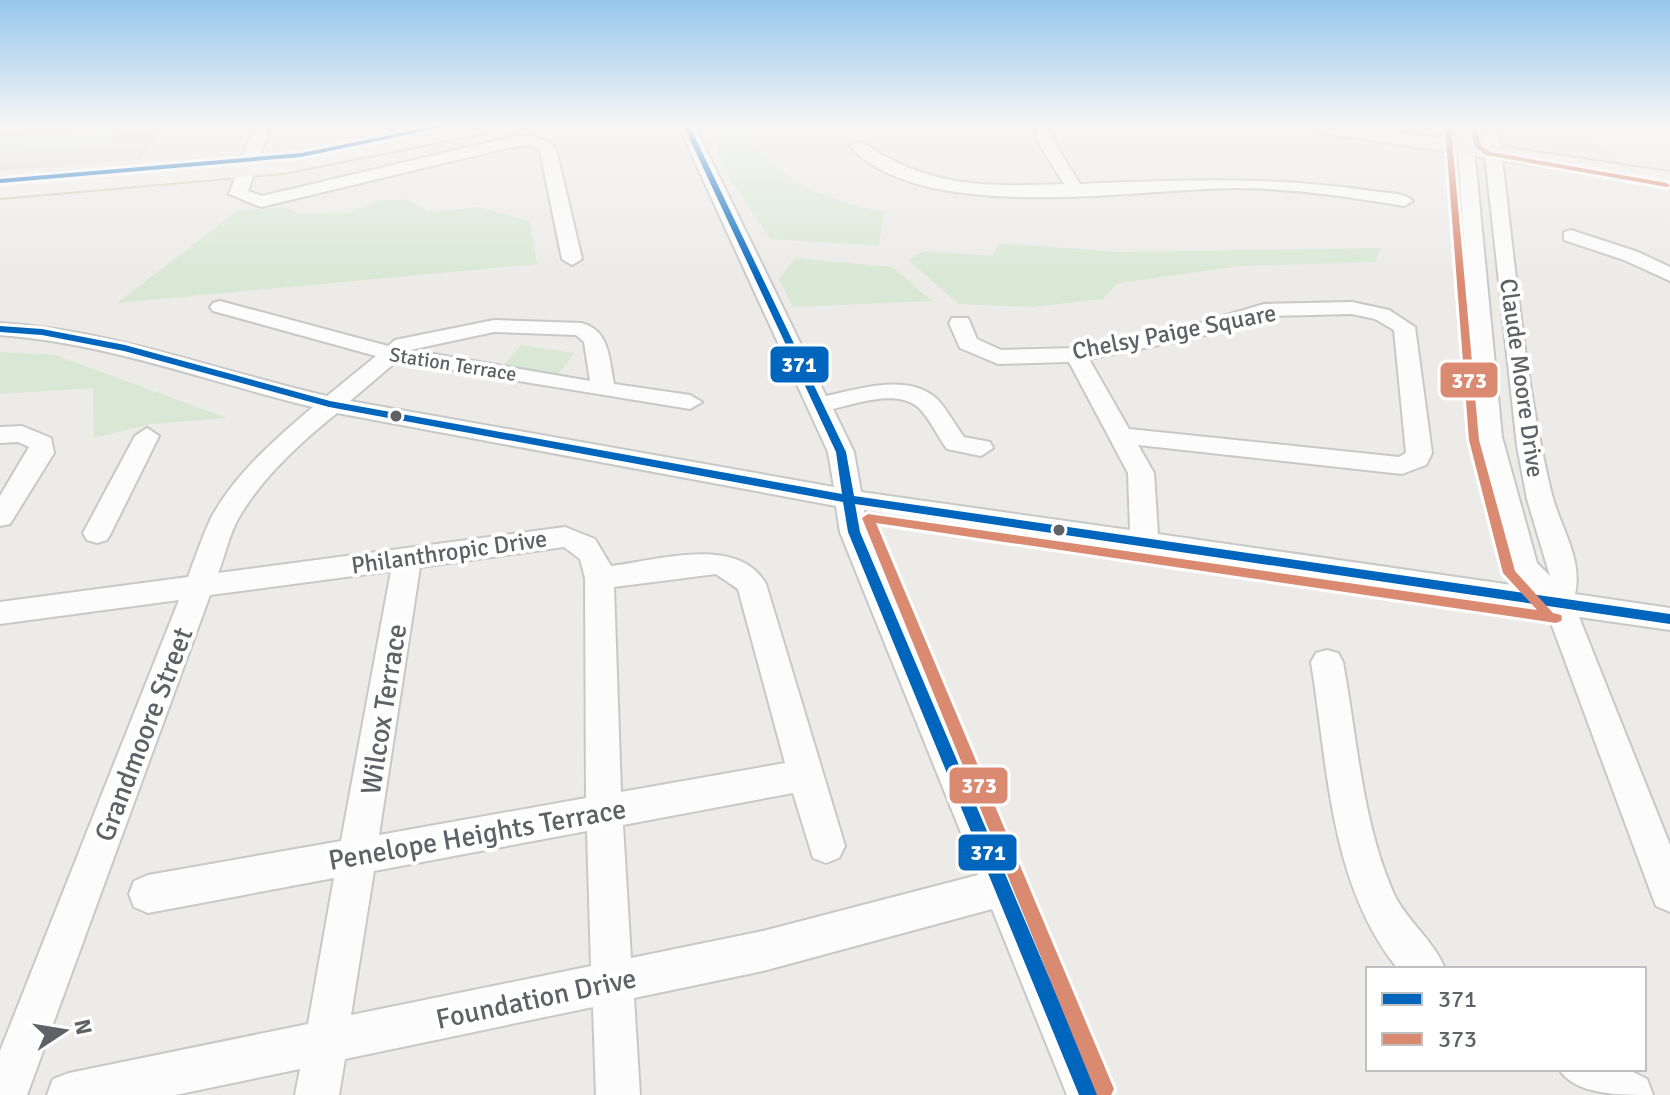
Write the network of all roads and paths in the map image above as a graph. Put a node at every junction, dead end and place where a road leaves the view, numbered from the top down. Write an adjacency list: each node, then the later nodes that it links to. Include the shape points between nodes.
1 (48, 178): 11 (main road)
2 (127, 178): 13 (main road)
3 (243, 178): 4 (street, via 238,194 261,202)
4 (361, 178)
5 (554, 178): 16 (street)
6 (711, 178): 26 (street)
7 (916, 178): 12 (street, via 981,191)
8 (1068, 178): 12 (street)
9 (1468, 178): 39 (street, Claude Moore Drive, via 1490,437 1524,567)
10 (1496, 178): 39 (street, Claude Moore Drive, via 1529,446 1565,574)
11 (0, 181)
12 (1075, 189): 14 (street, via 1275,184)
13 (0, 191)
14 (1404, 201)
15 (1571, 236): 17 (street)
16 (572, 259)
17 (1670, 275)
18 (220, 307): 21 (street, Station Terrace)
19 (960, 323): 22 (street, Chelsy Paige Square, via 968,343 998,357)
20 (0, 329): 25 (street, via 134,348)
21 (387, 355): 23 (street, Station Terrace); 23 (street, Grandmoore Street, via 417,339 478,327 581,329 595,340); 25 (street, Grandmoore Street)
22 (1076, 355): 29 (street); 29 (street, Chelsy Paige Square, via 1194,332 1264,310 1352,308 1382,314 1404,327 1419,453 1410,463 1388,467)
23 (603, 390): 24 (street, Station Terrace)
24 (690, 402)
25 (329, 404): 32 (street); 38 (street, Grandmoore Street, via 283,445 237,498)
26 (819, 405): 30 (street, via 889,393 918,396 956,443); 32 (street, via 841,452)
27 (0, 435): 31 (street, via 22,434 42,444 41,453)
28 (147, 436): 34 (street)
29 (1124, 436): 35 (street, via 1141,473)
30 (981, 448)
31 (10, 486): 33 (street)
32 (849, 499): 35 (street); 47 (street, via 854,532)
33 (0, 517)
34 (97, 533)
35 (1144, 539): 39 (street)
36 (407, 559): 37 (street, Philanthropic Drive, via 565,537 590,550); 38 (street, Philanthropic Drive); 46 (street, Wilcox Terrace)
37 (599, 578): 43 (street, via 703,564 717,564 744,577 756,592); 44 (street, Philanthropic Drive)
38 (200, 585): 40 (street, Philanthropic Drive); 54 (street, Grandmoore Street)
39 (1558, 602): 41 (street); 48 (street, Claude Moore Drive)
40 (0, 613)
41 (1670, 619)
42 (1327, 662): 50 (street, via 1369,875 1399,940)
43 (807, 775): 44 (street, Penelope Heights Terrace); 45 (street)
44 (604, 811): 46 (street, Penelope Heights Terrace); 51 (street, Philanthropic Drive)
45 (826, 846)
46 (359, 855): 49 (street, Penelope Heights Terrace); 52 (street, Wilcox Terrace)
47 (1001, 888): 51 (street, Foundation Drive, via 763,951); 58 (street)
48 (1670, 893)
49 (148, 894)
50 (1423, 967)
51 (613, 982): 52 (street, Foundation Drive); 57 (street, Philanthropic Drive)
52 (325, 1042): 55 (street, Foundation Drive); 56 (street, Wilcox Terrace)
53 (1585, 1071): 59 (street)
54 (5, 1095)
55 (69, 1095)
56 (317, 1095)
57 (618, 1095)
58 (1089, 1095)
59 (1631, 1095)

